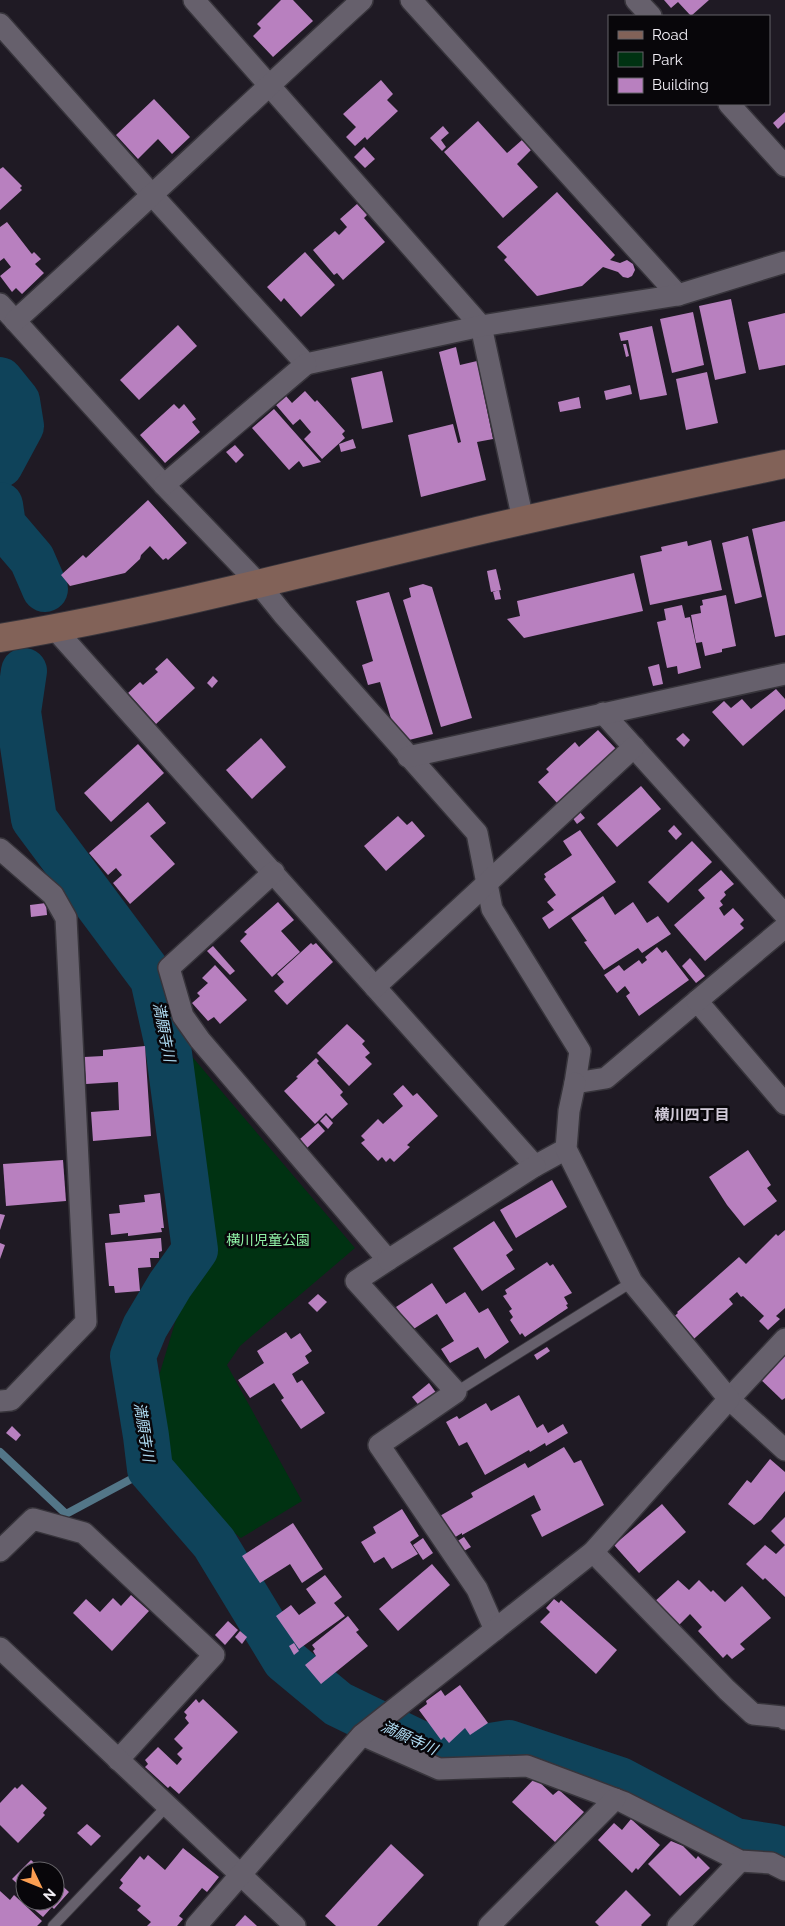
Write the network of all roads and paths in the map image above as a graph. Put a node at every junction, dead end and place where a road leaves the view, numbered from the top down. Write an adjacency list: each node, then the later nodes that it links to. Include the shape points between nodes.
1 (194, 0): 7 (street)
2 (362, 0): 7 (street)
3 (411, 0): 12 (street)
4 (636, 0): 5 (street)
5 (650, 15)
6 (0, 24): 10 (street)
7 (269, 86): 10 (street); 15 (street)
8 (730, 105): 9 (street)
9 (785, 166)
10 (153, 196): 14 (street); 16 (street)
11 (785, 262): 12 (street)
12 (678, 294): 15 (street)
13 (0, 304): 14 (street)
14 (15, 321): 18 (street)
15 (481, 326): 16 (street); 19 (street)
16 (306, 364): 18 (street)
17 (785, 464): 19 (street)
18 (164, 485): 20 (street)
19 (523, 520): 20 (street)
20 (258, 583): 21 (street); 26 (street)
21 (54, 628): 22 (street); 28 (street)
22 (0, 638)
23 (785, 674): 24 (street)
24 (603, 713): 25 (street); 26 (street)
25 (634, 746): 29 (street); 30 (street)
26 (408, 757): 29 (street, via 477,833)
27 (0, 849): 43 (street, via 53,895 66,918 86,1322 11,1400)
28 (274, 872): 32 (street); 38 (street, via 169,968 183,1016)
29 (487, 883): 32 (street); 34 (street, via 492,909 580,1052)
30 (785, 915)
31 (785, 927): 33 (street)
32 (375, 987): 37 (street)
33 (697, 1001): 34 (street, via 606,1078); 35 (street)
34 (575, 1083): 36 (street)
35 (785, 1104)
36 (566, 1148): 37 (street); 39 (street)
37 (535, 1166): 38 (street)
38 (388, 1260): 41 (street, via 356,1282)
39 (632, 1282): 41 (lane); 42 (street)
40 (785, 1339): 42 (street)
41 (456, 1392): 47 (street, via 379,1445 477,1589)
42 (729, 1400): 44 (street); 46 (street)
43 (0, 1401)
44 (785, 1450)
45 (0, 1551): 51 (street, via 33,1519 84,1533 214,1656)
46 (592, 1552): 47 (street); 49 (street, via 752,1714)
47 (496, 1630): 50 (street)
48 (0, 1648): 51 (street)
49 (784, 1718)
50 (367, 1731): 52 (street, via 439,1769 527,1766); 56 (street)
51 (118, 1760): 53 (street)
52 (615, 1799): 54 (street); 60 (street)
53 (167, 1806): 56 (street); 57 (lane)
54 (740, 1861): 55 (street, via 771,1863); 61 (street)
55 (785, 1870)
56 (240, 1874): 58 (street); 59 (street)
57 (53, 1926)
58 (196, 1926)
59 (295, 1926)
60 (489, 1926)
61 (678, 1926)

